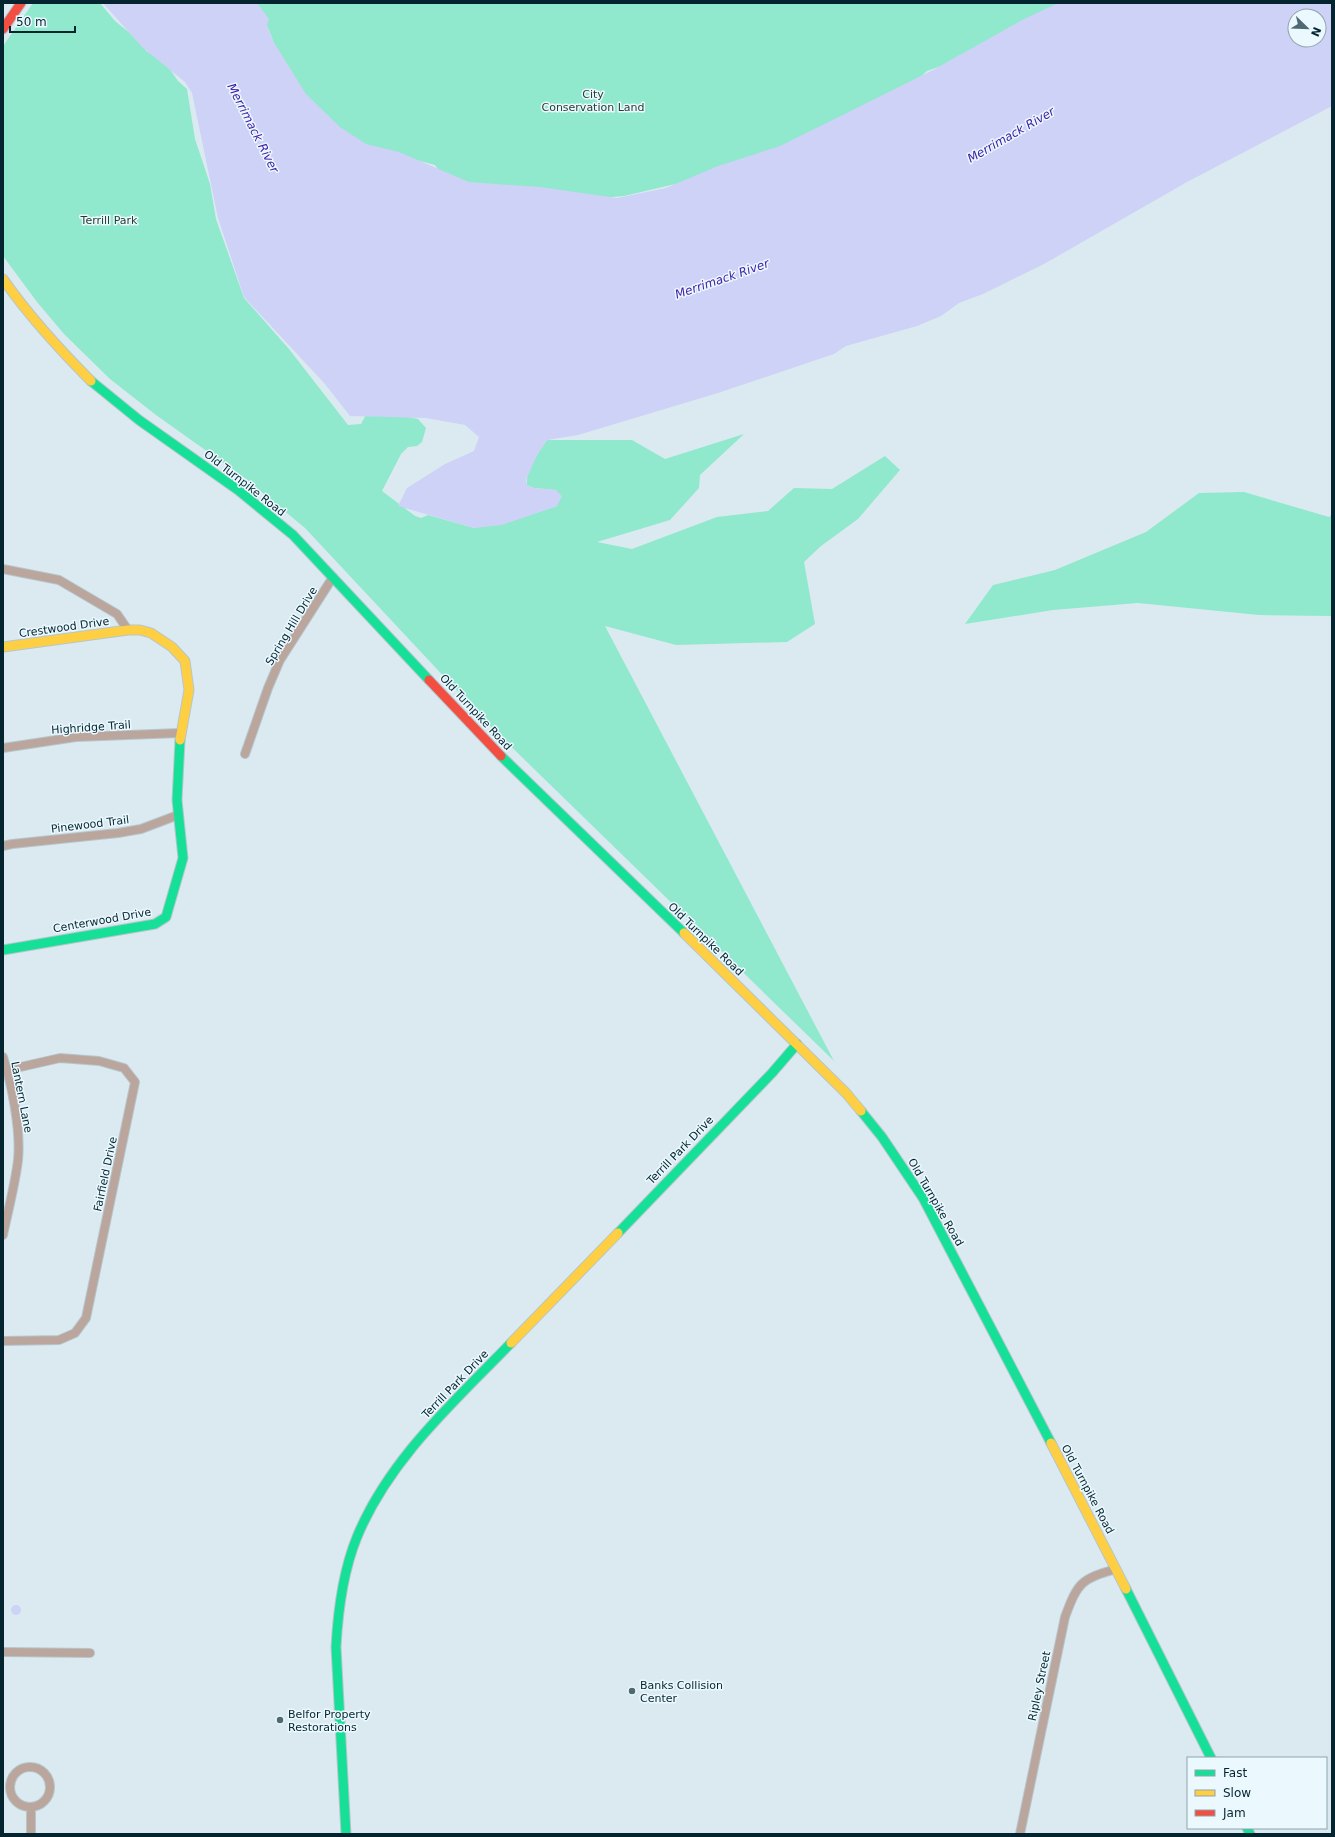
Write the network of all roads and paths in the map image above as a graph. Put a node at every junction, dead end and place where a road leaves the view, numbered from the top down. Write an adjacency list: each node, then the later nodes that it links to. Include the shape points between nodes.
1 (21, 3): 2 (street)
2 (3, 29)
3 (3, 279): 5 (street, Old Turnpike Road, via 23,307 92,382 139,420 238,490 292,535)
4 (3, 569): 6 (street, via 59,580 117,614)
5 (333, 577): 10 (street, Spring Hill Drive, via 280,660); 14 (street, Old Turnpike Road, via 493,748)
6 (128, 630): 7 (street, Crestwood Drive); 8 (street, Centerwood Drive, via 151,633 172,647 184,661 189,690)
7 (3, 647)
8 (180, 733): 9 (street, Highridge Trail, via 76,737); 11 (street, Centerwood Drive)
9 (3, 748)
10 (245, 754)
11 (178, 815): 12 (street, Pinewood Trail, via 141,829); 13 (street, Centerwood Drive, via 183,858 166,917 155,924)
12 (3, 846)
13 (3, 950)
14 (796, 1044): 19 (street, Old Turnpike Road, via 868,1118 923,1198); 25 (street, Terrill Park Drive, via 772,1073 435,1422 402,1459 380,1491 357,1537 345,1576 337,1627)
15 (3, 1057): 16 (street, Lantern Lane)
16 (5, 1070): 17 (street, Lantern Lane, via 19,1144); 18 (street, Fairfield Drive, via 60,1058 99,1062 124,1068 134,1082 86,1318 75,1333 59,1340)
17 (3, 1236)
18 (3, 1341)
19 (1116, 1569): 22 (street, Old Turnpike Road); 26 (street, Ripley Street, via 1084,1581 1072,1598 1065,1617)
20 (3, 1652): 21 (street)
21 (90, 1653)
22 (1210, 1757)
23 (31, 1807): 23 (street, via 44,1802 50,1790 47,1776 37,1768 30,1767 18,1771 10,1787 14,1799 19,1804); 24 (street)
24 (30, 1834)
25 (346, 1834)
26 (1020, 1834)

